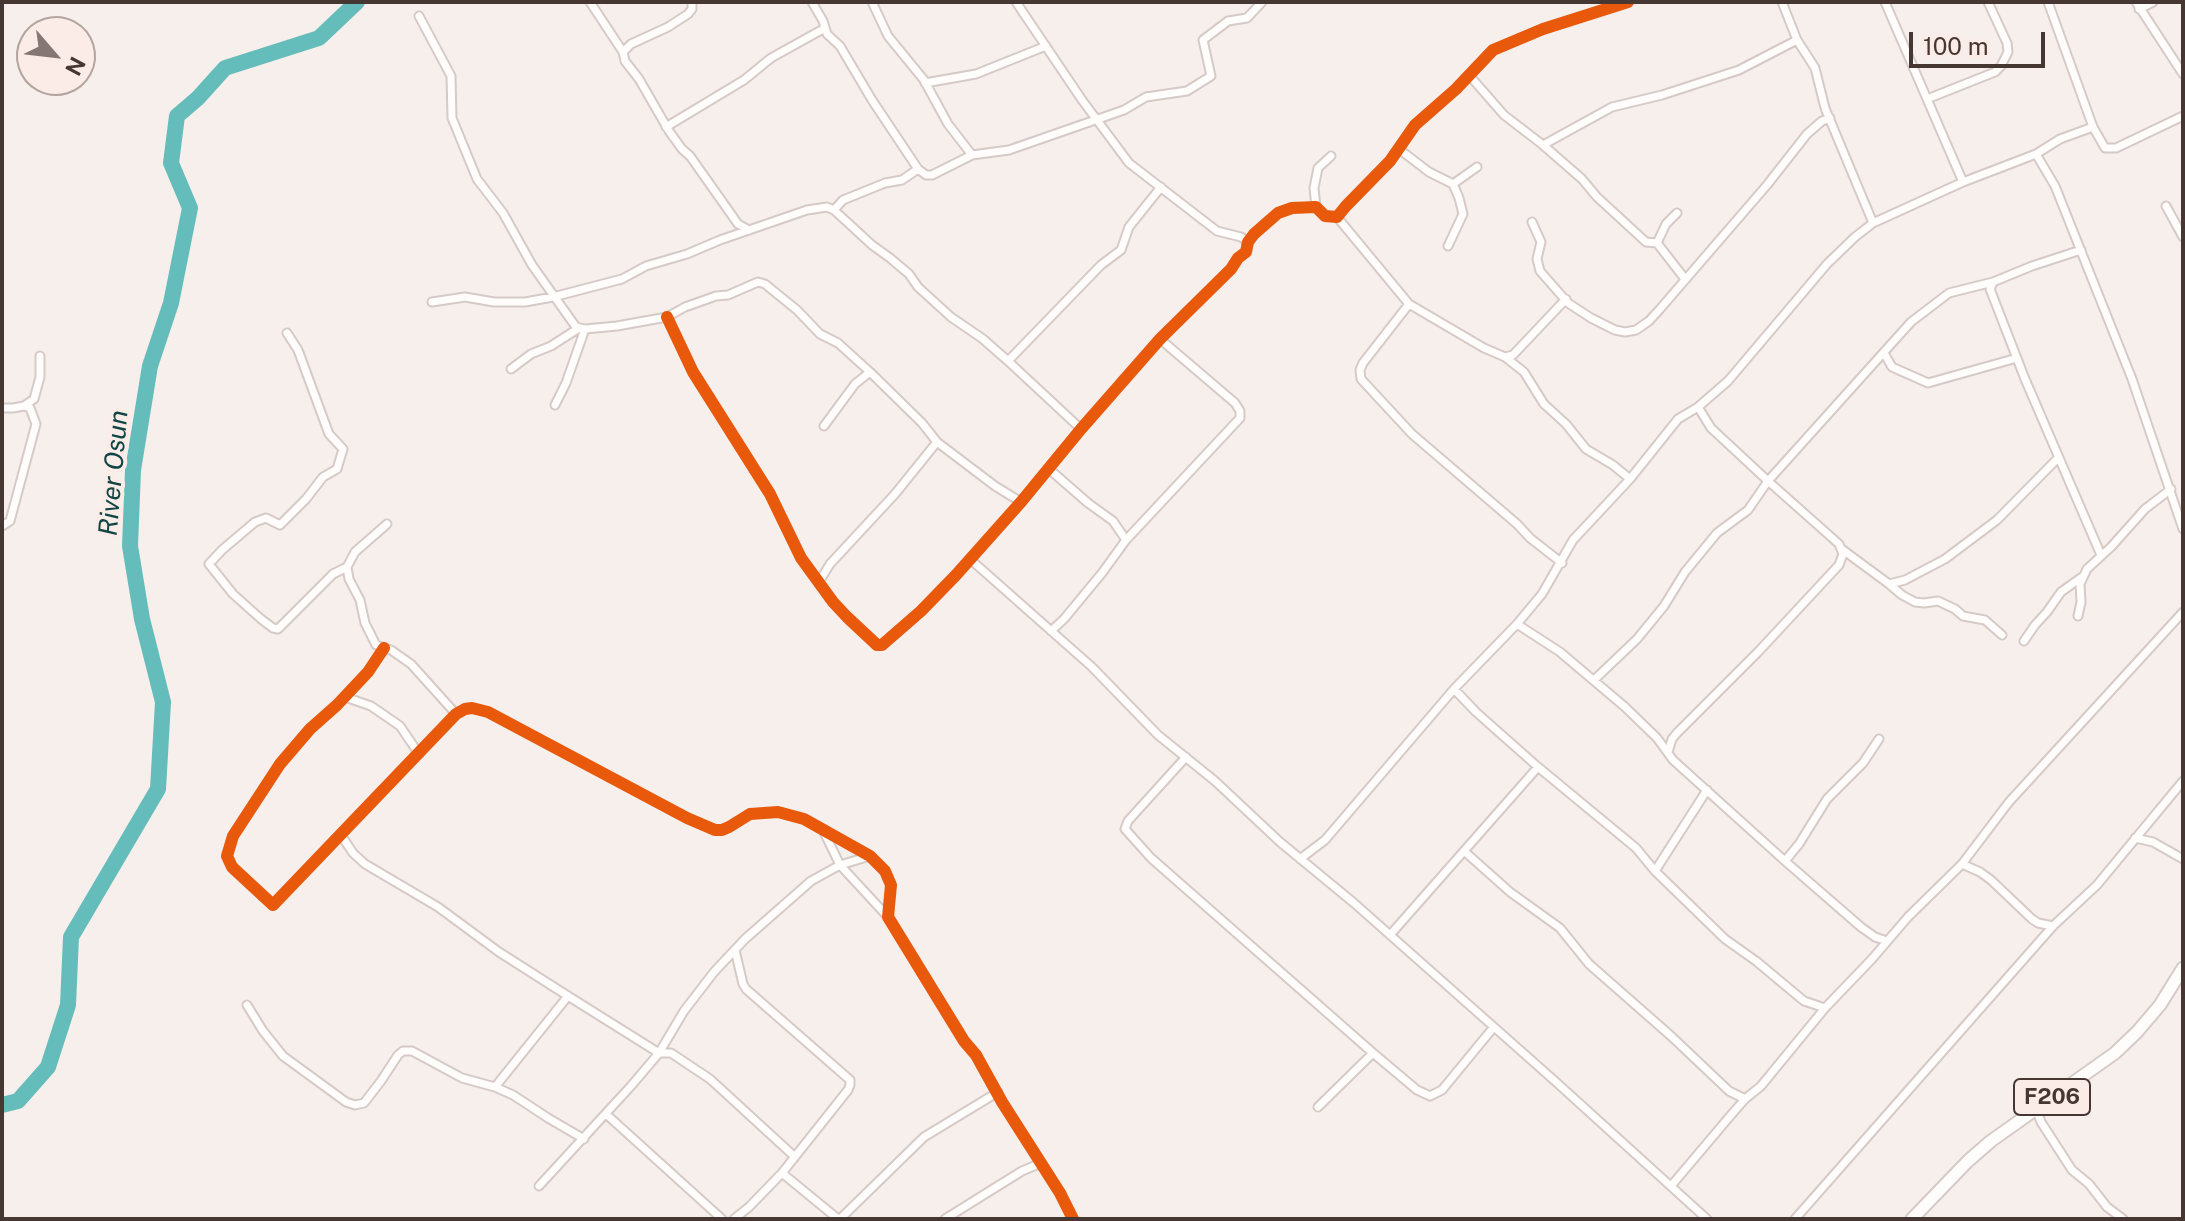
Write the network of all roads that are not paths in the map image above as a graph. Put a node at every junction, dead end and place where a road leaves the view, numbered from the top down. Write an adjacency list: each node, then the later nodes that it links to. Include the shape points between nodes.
1 (590, 2): 18 (street)
2 (692, 2): 18 (street, via 688,14)
3 (812, 2): 15 (street)
4 (872, 2): 21 (street, via 888,36)
5 (1016, 2): 17 (street)
6 (1262, 2): 25 (street, via 1247,18 1228,21 1203,40 1211,76 1187,91 1146,97)
7 (1628, 2): 20 (street, via 1493,50)
8 (1782, 2): 16 (street)
9 (1885, 2): 22 (street)
10 (1988, 2): 22 (street, via 2007,43 2001,66)
11 (2048, 2): 27 (street)
12 (2153, 2): 13 (street)
13 (2138, 6): 19 (street)
14 (419, 16): 53 (street, via 451,76 452,118 477,179)
15 (825, 28): 26 (street); 34 (street)
16 (1797, 40): 24 (street, via 1815,68); 28 (street, via 1739,70 1612,107)
17 (1046, 46): 21 (street, via 976,74); 25 (street)
18 (623, 52): 26 (street)
19 (2183, 74)
20 (1469, 75): 28 (street, via 1504,115); 29 (street, via 1415,125)
21 (925, 83): 31 (street)
22 (1927, 99): 35 (street)
23 (2183, 116): 27 (street, via 2116,148 2105,148)
24 (1830, 118): 44 (street); 51 (street, via 1807,134)
25 (1097, 120): 31 (street, via 1009,150); 37 (street, via 1129,163)
26 (666, 127): 45 (street, via 738,224)
27 (2093, 127): 30 (street)
28 (1543, 145): 48 (street, via 1646,242)
29 (1399, 149): 36 (street); 42 (street)
30 (2036, 154): 35 (street); 50 (street)
31 (972, 155): 34 (street, via 932,175)
32 (1331, 156): 39 (street, via 1318,168)
33 (1477, 167): 36 (street)
34 (918, 169): 40 (street, via 902,180 843,200)
35 (1963, 182): 44 (street)
36 (1453, 184): 49 (street, via 1463,214)
37 (1161, 187): 47 (street, via 1217,231); 65 (street, via 1129,227 1121,250)
38 (2166, 206): 46 (street)
39 (1316, 207): 42 (street, via 1325,216); 47 (street, via 1278,213)
40 (834, 210): 45 (street, via 807,210); 65 (street, via 951,317)
41 (1677, 213): 48 (street)
42 (1337, 217): 56 (street)
43 (1532, 222): 54 (street, via 1541,242 1540,271)
44 (1873, 223): 70 (street, via 1827,264 1728,381)
45 (749, 230): 53 (street, via 622,279)
46 (2183, 237)
47 (1248, 242): 60 (street, via 1231,269)
48 (1657, 243): 51 (street)
49 (1448, 246)
50 (2081, 250): 52 (street); 79 (street)
51 (1685, 279): 54 (street, via 1649,321 1625,332 1591,318)
52 (1993, 282): 61 (street, via 1949,293 1911,322); 64 (street, via 1990,289)
53 (553, 297): 55 (street); 58 (street)
54 (1566, 299): 63 (street, via 1513,355)
55 (432, 302)
56 (1409, 304): 63 (street); 88 (street, via 1363,363 1361,379 1412,434)
57 (667, 317): 58 (street); 67 (street, via 758,282); 91 (street, via 710,402)
58 (582, 329): 66 (street); 68 (street)
59 (287, 333): 89 (street, via 329,434 343,449 337,469 323,477 280,525 266,518 255,522 209,564 233,594 278,629 333,574)
60 (1160, 339): 73 (street); 84 (street, via 1239,406 1241,415)
61 (1884, 353): 64 (street, via 1892,367 1928,383); 78 (street)
62 (40, 356): 69 (street, via 34,399)
63 (1505, 357): 77 (street, via 1524,372 1544,404 1586,449)
64 (2017, 358): 75 (street)
65 (1008, 361): 73 (street)
66 (511, 369)
67 (870, 372): 72 (street); 74 (street)
68 (555, 405)
69 (24, 406): 71 (street); 82 (street, via 36,424 10,521)
70 (1698, 407): 77 (street, via 1678,419); 78 (street, via 1711,428)
71 (2, 408)
72 (824, 426)
73 (1081, 429): 76 (street)
74 (937, 442): 80 (street); 91 (street)
75 (2058, 458): 86 (street); 92 (street, via 1997,520 1945,559)
76 (1049, 469): 80 (street); 84 (street, via 1113,521)
77 (1630, 479): 88 (street, via 1573,540)
78 (1768, 481): 85 (street); 100 (street, via 1748,510 1717,533 1637,639)
79 (2171, 489): 83 (street); 86 (street)
80 (1021, 502): 87 (street)
81 (387, 524): 89 (street, via 355,552)
82 (2, 526)
83 (2183, 529)
84 (1126, 540): 96 (street)
85 (1843, 550): 92 (street); 105 (street, via 1839,565 1677,733)
86 (2101, 555): 90 (street)
87 (970, 559): 91 (street, via 882,645 858,628); 96 (street)
88 (1562, 563): 95 (street)
89 (347, 567): 99 (street, via 365,623 376,645)
90 (2082, 577): 94 (street); 98 (street, via 2061,592)
91 (819, 582)
92 (1889, 584): 97 (street, via 1915,602 1938,601 1963,616 1985,620)
93 (2183, 612): 121 (street, via 2018,793)
94 (2078, 616)
95 (1517, 624): 100 (street); 101 (street)
96 (1051, 631): 107 (street)
97 (2002, 635)
98 (2024, 641)
99 (384, 648): 102 (street); 103 (street, via 411,664)
100 (1594, 680): 105 (street)
101 (1454, 689): 108 (street); 118 (street, via 1325,840)
102 (345, 697): 106 (street, via 371,706 400,726); 113 (street, via 280,764 233,836 227,856 273,905)
103 (456, 714): 106 (street); 112 (street, via 472,708 488,712 715,830 765,812)
104 (1879, 739): 120 (street, via 1827,799)
105 (1668, 752): 110 (street)
106 (419, 754): 113 (street)
107 (1186, 757): 118 (street); 135 (street, via 1125,829 1151,858)
108 (1538, 767): 116 (street); 123 (street, via 1636,848)
109 (2183, 781): 111 (street)
110 (1707, 790): 120 (street); 123 (street)
111 (2146, 825): 114 (street); 115 (street)
112 (822, 828): 117 (street); 122 (street)
113 (341, 835): 130 (street, via 365,864)
114 (2135, 838): 115 (street); 125 (street, via 2097,885)
115 (2153, 842): 119 (street)
116 (1464, 851): 126 (street); 138 (street, via 1560,928 1589,964 1729,1091)
117 (870, 856): 122 (street); 124 (street, via 891,885)
118 (1300, 859): 126 (street)
119 (2183, 859)
120 (1785, 861): 127 (street, via 1861,927)
121 (1962, 864): 125 (street, via 1991,880 2032,919); 127 (street)
122 (840, 865): 124 (street); 128 (street, via 811,881)
123 (1655, 871): 132 (street, via 1725,939 1794,994)
124 (888, 917): 137 (street)
125 (2053, 926): 154 (street)
126 (1390, 935): 133 (street)
127 (1887, 941): 132 (street)
128 (735, 950): 134 (street, via 684,1011); 143 (street, via 746,989 850,1080 848,1090)
129 (2183, 968): 140 (main road, F206, via 2137,1032)
130 (568, 996): 134 (street); 136 (street)
131 (247, 1005): 136 (street, via 283,1056 355,1105 364,1103 403,1051)
132 (1825, 1008): 138 (street)
133 (1493, 1028): 135 (street, via 1442,1090 1430,1096); 147 (street)
134 (659, 1053): 141 (street); 143 (street, via 671,1053 710,1079)
135 (1373, 1053): 139 (street)
136 (495, 1087): 142 (street)
137 (998, 1092): 144 (street); 150 (street, via 924,1137)
138 (1745, 1099): 147 (street)
139 (1318, 1107)
140 (2036, 1109): 155 (main road, F206, via 1968,1161); 156 (street, via 2072,1170)
141 (606, 1114): 142 (street); 148 (street)
142 (584, 1139): 146 (street)
143 (795, 1157): 145 (street)
144 (1041, 1163): 151 (street); 152 (street)
145 (782, 1173): 149 (street); 150 (street)
146 (539, 1186)
147 (1671, 1186): 153 (street)
148 (722, 1219)
149 (734, 1219)
150 (839, 1219)
151 (945, 1219)
152 (1073, 1219)
153 (1707, 1219)
154 (1795, 1219)
155 (1912, 1219)
156 (2123, 1219)

